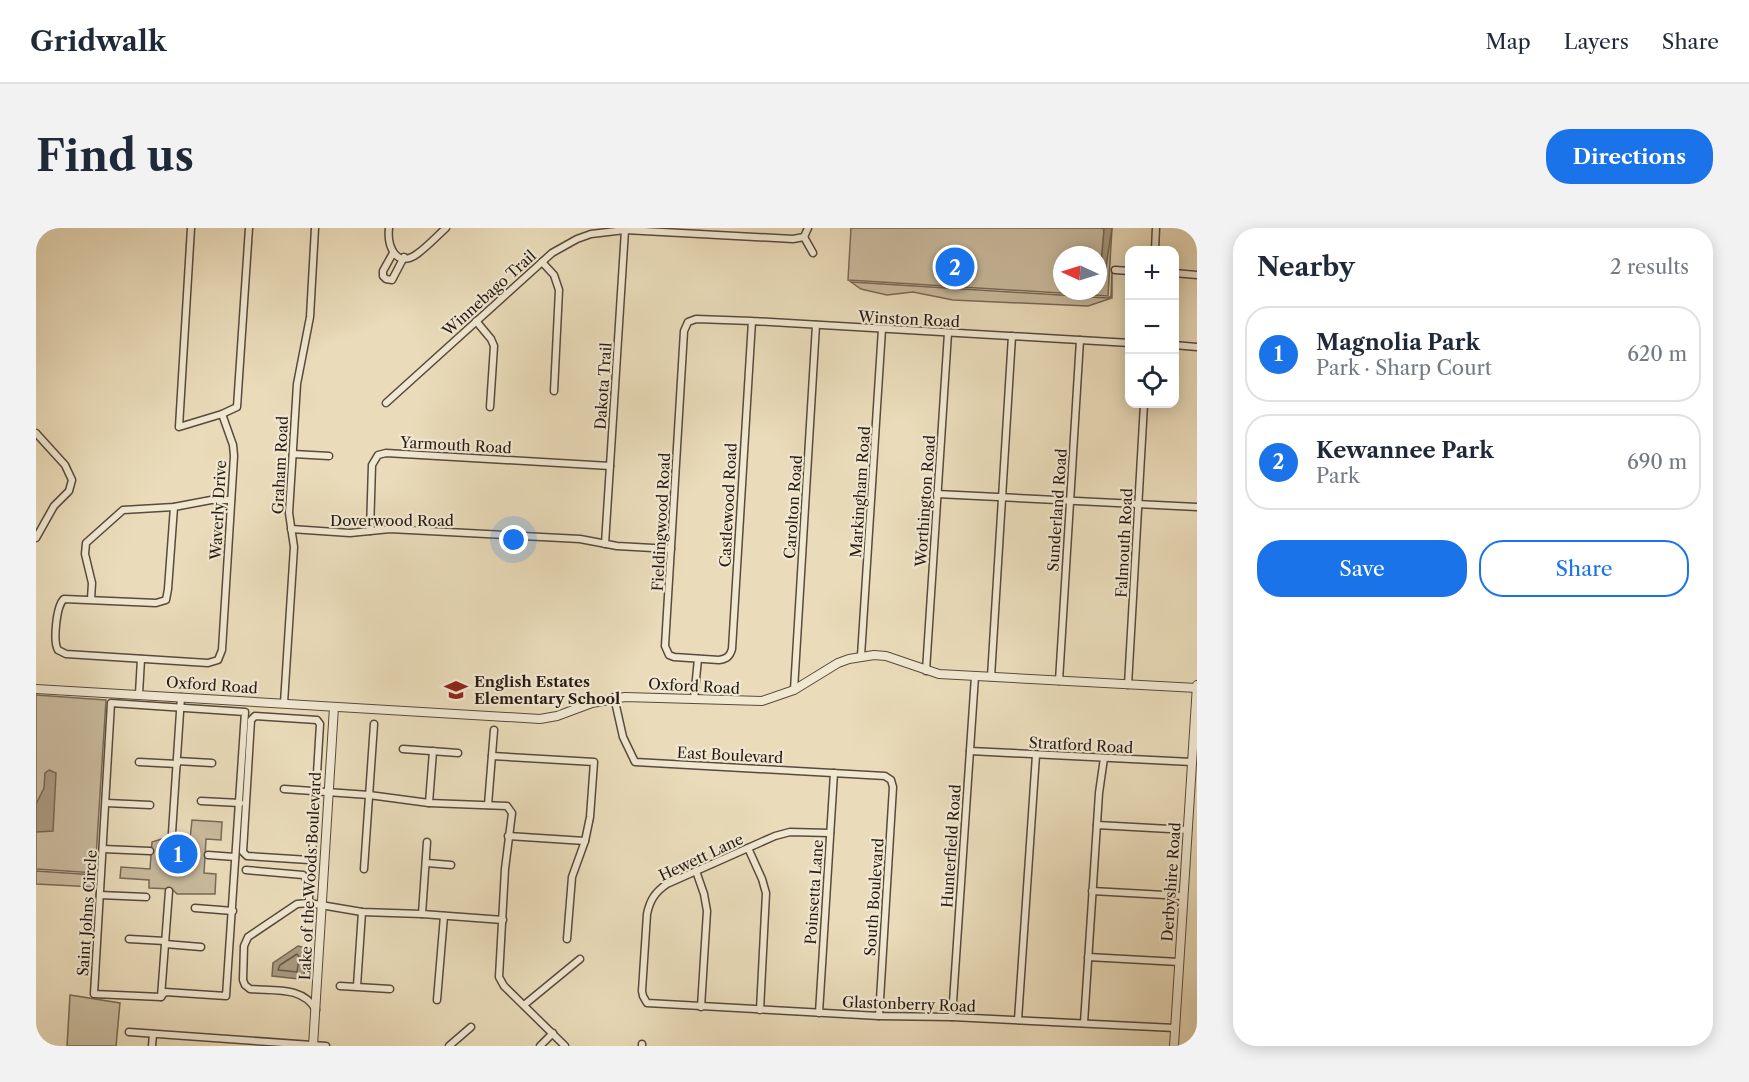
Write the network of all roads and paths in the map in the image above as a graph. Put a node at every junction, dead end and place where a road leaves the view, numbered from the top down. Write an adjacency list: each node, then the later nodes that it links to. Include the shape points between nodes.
1 (191, 228): 34 (street, via 179,427)
2 (249, 228): 34 (street, via 238,402 234,409)
3 (315, 228): 36 (street, Graham Road, via 310,317 297,384)
4 (388, 228): 11 (street)
5 (446, 228): 13 (street, via 416,255)
6 (808, 228): 9 (street)
7 (1156, 228): 10 (street)
8 (624, 230): 9 (street, Winnebago Trail); 14 (street, Winnebago Trail, via 601,231 577,239); 38 (street, Dakota Trail)
9 (804, 237): 12 (street)
10 (1155, 246)
11 (393, 253): 13 (street); 13 (street, via 382,274 386,279 392,280)
12 (813, 253)
13 (404, 257)
14 (542, 261): 19 (street, Winnebago Trail); 30 (street, via 554,275 559,290)
15 (1115, 270): 16 (street)
16 (1125, 271)
17 (1179, 273): 18 (street)
18 (1197, 275)
19 (476, 321): 31 (street, Winnebago Trail); 32 (street, via 494,346)
20 (752, 321): 21 (street, Winston Road); 22 (street, Winston Road); 54 (street, Castlewood Road, via 732,649 726,659)
21 (688, 322): 50 (street, Fieldingwood Road, via 684,331)
22 (816, 325): 23 (street, Winston Road); 62 (street, Carolton Road)
23 (882, 329): 24 (street, Winston Road); 52 (street, Markingham Road)
24 (948, 333): 25 (street, Winston Road); 39 (street, Worthington Road)
25 (1012, 336): 26 (street, Winston Road); 40 (street)
26 (1080, 340): 27 (street, Winston Road); 42 (street, Sunderland Road)
27 (1125, 343)
28 (1179, 345): 29 (street)
29 (1197, 346)
30 (554, 391)
31 (386, 403)
32 (490, 407)
33 (1144, 408): 43 (street, Falmouth Road)
34 (222, 414): 41 (street, Waverly Drive, via 233,445)
35 (36, 433): 48 (street, via 65,465 72,480 69,491 54,506)
36 (293, 454): 37 (street); 46 (street, Graham Road)
37 (329, 456)
38 (610, 466): 47 (street, Yarmouth Road, via 378,455 372,465); 49 (street, Dakota Trail)
39 (937, 494): 40 (street); 55 (street, Worthington Road)
40 (1001, 497): 42 (street); 57 (street)
41 (231, 500): 44 (street); 53 (street, Waverly Drive, via 222,650 218,660 208,663)
42 (1070, 501): 43 (street); 58 (street, Sunderland Road)
43 (1138, 505): 45 (street); 59 (street, Falmouth Road)
44 (174, 507): 51 (street, via 123,510 89,537 84,548 91,575); 51 (street, via 166,600 156,603)
45 (1197, 507)
46 (291, 529): 47 (street, Doverwood Road); 70 (street, Graham Road, via 294,547)
47 (370, 531): 49 (street, Doverwood Road, via 423,530 580,539)
48 (36, 538)
49 (605, 544): 50 (street, Doverwood Road)
50 (671, 549): 54 (street, Fieldingwood Road, via 666,650 674,657)
51 (91, 599): 53 (street, via 68,598 60,603 58,650 66,654)
52 (861, 656): 55 (street, Oxford Road, via 886,657); 62 (street, Oxford Road, via 838,663)
53 (141, 659): 64 (street)
54 (698, 659): 67 (street)
55 (926, 671): 56 (street, Oxford Road)
56 (975, 676): 57 (street, Oxford Road); 78 (street, Hunterfield Road)
57 (991, 677): 58 (street, Oxford Road)
58 (1059, 681): 59 (street, Oxford Road)
59 (1128, 685): 60 (street, Oxford Road)
60 (1197, 686): 84 (street, Derbyshire Road)
61 (36, 689): 63 (street, Oxford Road)
62 (794, 690): 67 (street, Oxford Road, via 752,702)
63 (113, 693): 64 (street, Oxford Road); 69 (street, Saint Johns Circle)
64 (139, 694): 65 (street, Oxford Road)
65 (181, 697): 68 (street, Oxford Road); 72 (street)
66 (614, 698): 67 (street, Oxford Road); 71 (street, Oxford Road, via 540,719); 87 (street, East Boulevard, via 623,737 635,762)
67 (694, 699)
68 (246, 701): 70 (street, Oxford Road); 73 (street, Saint Johns Circle)
69 (111, 703): 72 (street); 94 (street, Saint Johns Circle)
70 (284, 703): 71 (street, Oxford Road)
71 (334, 707): 91 (street, Lake of the Woods Boulevard)
72 (181, 708): 73 (street); 85 (street)
73 (245, 712): 95 (street, Saint Johns Circle)
74 (374, 724): 92 (street)
75 (494, 730): 81 (street)
76 (403, 748): 77 (street)
77 (433, 751): 79 (street); 96 (street)
78 (970, 752): 80 (street, Stratford Road); 148 (street, Hunterfield Road)
79 (458, 753)
80 (1036, 755): 82 (street, Stratford Road); 149 (street)
81 (492, 756): 98 (street); 104 (street, via 594,762)
82 (1104, 758): 84 (street, Stratford Road); 99 (street)
83 (139, 762): 85 (street)
84 (1192, 762): 100 (street, Derbyshire Road)
85 (177, 763): 86 (street); 101 (street)
86 (212, 763)
87 (834, 772): 88 (street, East Boulevard, via 885,776); 102 (street, Poinsetta Lane)
88 (891, 780): 147 (street, South Boulevard)
89 (284, 789): 90 (street)
90 (316, 790): 90 (street, via 319,721 252,717 244,855 311,858); 91 (street)
91 (328, 792): 92 (street); 122 (street, Lake of the Woods Boulevard)
92 (369, 795): 96 (street); 113 (street)
93 (201, 801): 95 (street)
94 (106, 803): 97 (street); 107 (street, Saint Johns Circle)
95 (240, 803): 110 (street, Saint Johns Circle)
96 (429, 803): 98 (street)
97 (150, 805)
98 (488, 805): 103 (street, via 507,806 512,813)
99 (1097, 825): 100 (street); 117 (street)
100 (1188, 830): 119 (street, Derbyshire Road)
101 (172, 833)
102 (830, 833): 106 (street, Hewett Lane, via 784,832); 146 (street, Poinsetta Lane)
103 (508, 836): 104 (street); 128 (street)
104 (585, 841): 130 (street, via 573,877)
105 (427, 842): 111 (street)
106 (748, 848): 115 (street, Hewett Lane); 144 (street, via 766,893)
107 (103, 849): 108 (street); 118 (street, Saint Johns Circle)
108 (150, 851)
109 (208, 855): 110 (street)
110 (236, 857): 124 (street, Saint Johns Circle)
111 (427, 863): 112 (street); 126 (street)
112 (451, 865)
113 (364, 869)
114 (246, 870): 121 (street, via 303,874 309,883)
115 (696, 871): 141 (street, Hewett Lane, via 659,889 649,904 642,991); 143 (street, via 707,911)
116 (169, 891): 131 (street)
117 (1092, 891): 119 (street); 133 (street)
118 (100, 895): 120 (street); 139 (street, Saint Johns Circle, via 94,994)
119 (1183, 896): 135 (street, Derbyshire Road)
120 (147, 897)
121 (309, 903): 122 (street); 145 (street, via 297,904 248,937 243,980 250,989 299,993 308,998)
122 (322, 904): 125 (street); 145 (street, Lake of the Woods Boulevard)
123 (195, 908): 124 (street)
124 (232, 911): 139 (street, Saint Johns Circle, via 226,996 165,992)
125 (362, 912): 126 (street); 137 (street)
126 (422, 914): 127 (street)
127 (444, 916): 128 (street); 140 (street)
128 (503, 920): 142 (street, via 499,977)
129 (129, 939): 131 (street)
130 (567, 939)
131 (165, 943): 132 (street); 139 (street)
132 (201, 947)
133 (1088, 957): 135 (street); 150 (street)
134 (580, 959): 142 (street)
135 (1179, 962): 152 (street, Derbyshire Road)
136 (340, 986): 137 (street)
137 (357, 986): 138 (street)
138 (390, 989)
139 (161, 998)
140 (437, 1000)
141 (645, 1000): 143 (street, Glastonberry Road, via 652,1005)
142 (524, 1005): 154 (street)
143 (701, 1007): 144 (street, Glastonberry Road)
144 (760, 1010): 146 (street, Glastonberry Road)
145 (316, 1011): 158 (street, Lake of the Woods Boulevard)
146 (819, 1013): 147 (street, Glastonberry Road)
147 (879, 1016): 148 (street, Glastonberry Road)
148 (952, 1017): 149 (street, Glastonberry Road)
149 (1018, 1020): 150 (street, Glastonberry Road)
150 (1084, 1023): 152 (street, Glastonberry Road)
151 (471, 1027): 161 (street)
152 (1175, 1028): 164 (street, Derbyshire Road)
153 (129, 1032): 155 (street)
154 (553, 1033): 162 (street); 163 (street)
155 (153, 1034): 156 (street); 159 (street)
156 (228, 1043): 157 (street)
157 (290, 1044): 158 (street)
158 (313, 1045): 160 (street)
159 (152, 1046)
160 (326, 1046)
161 (449, 1046)
162 (540, 1046)
163 (565, 1046)
164 (1174, 1046)

